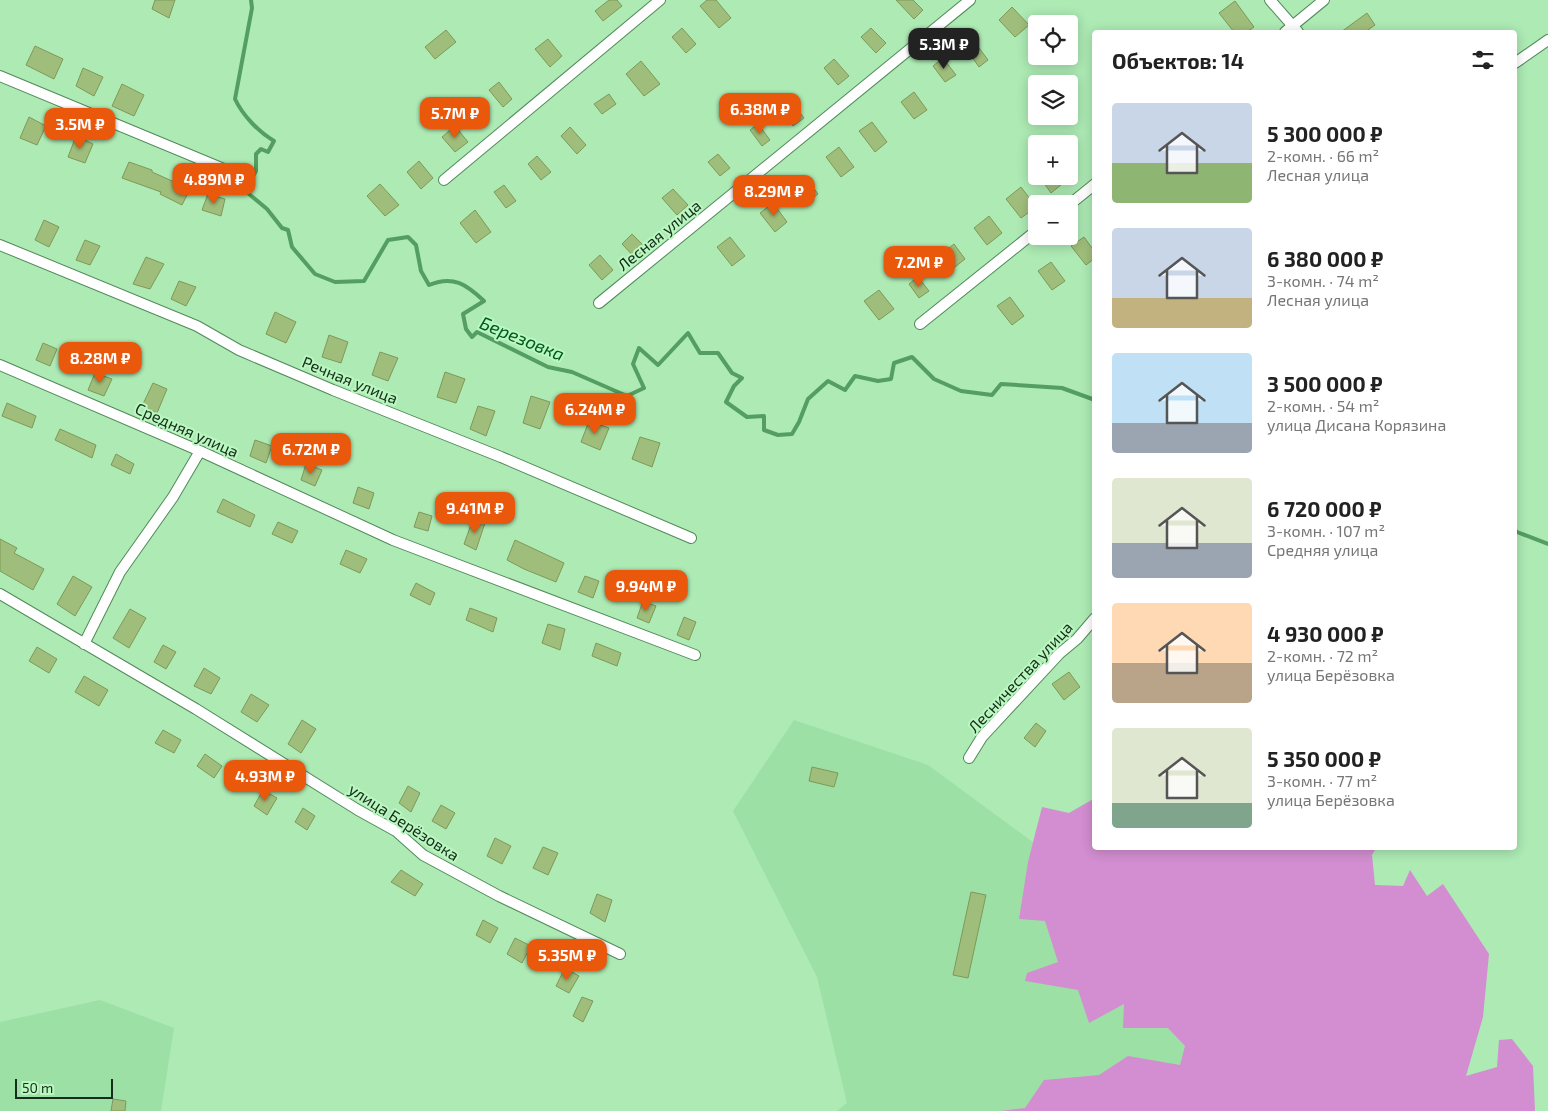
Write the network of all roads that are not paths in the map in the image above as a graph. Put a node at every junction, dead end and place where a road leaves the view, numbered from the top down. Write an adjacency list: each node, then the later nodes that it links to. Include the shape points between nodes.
1 (660, 0): 10 (street)
2 (970, 0): 15 (street, Лесная улица)
3 (1270, 0): 5 (street)
4 (1324, 0): 5 (street)
5 (1292, 30)
6 (1548, 40): 7 (street)
7 (1517, 63)
8 (0, 76): 9 (street)
9 (236, 174)
10 (444, 180)
11 (1092, 186): 12 (street)
12 (1078, 198)
13 (1028, 237): 16 (street)
14 (0, 245): 19 (street, Речная улица, via 197,326 239,350)
15 (599, 302)
16 (920, 324)
17 (0, 365): 18 (street, Средняя улица)
18 (200, 451): 22 (street, via 173,497 120,572); 23 (street, Средняя улица, via 393,540)
19 (691, 538)
20 (0, 594): 22 (street, улица Берёзовка)
21 (1092, 622): 24 (street, Лесничества улица, via 982,737)
22 (84, 644): 25 (street, улица Берёзовка, via 396,831 423,855 499,896)
23 (696, 655)
24 (969, 758)
25 (620, 954)

